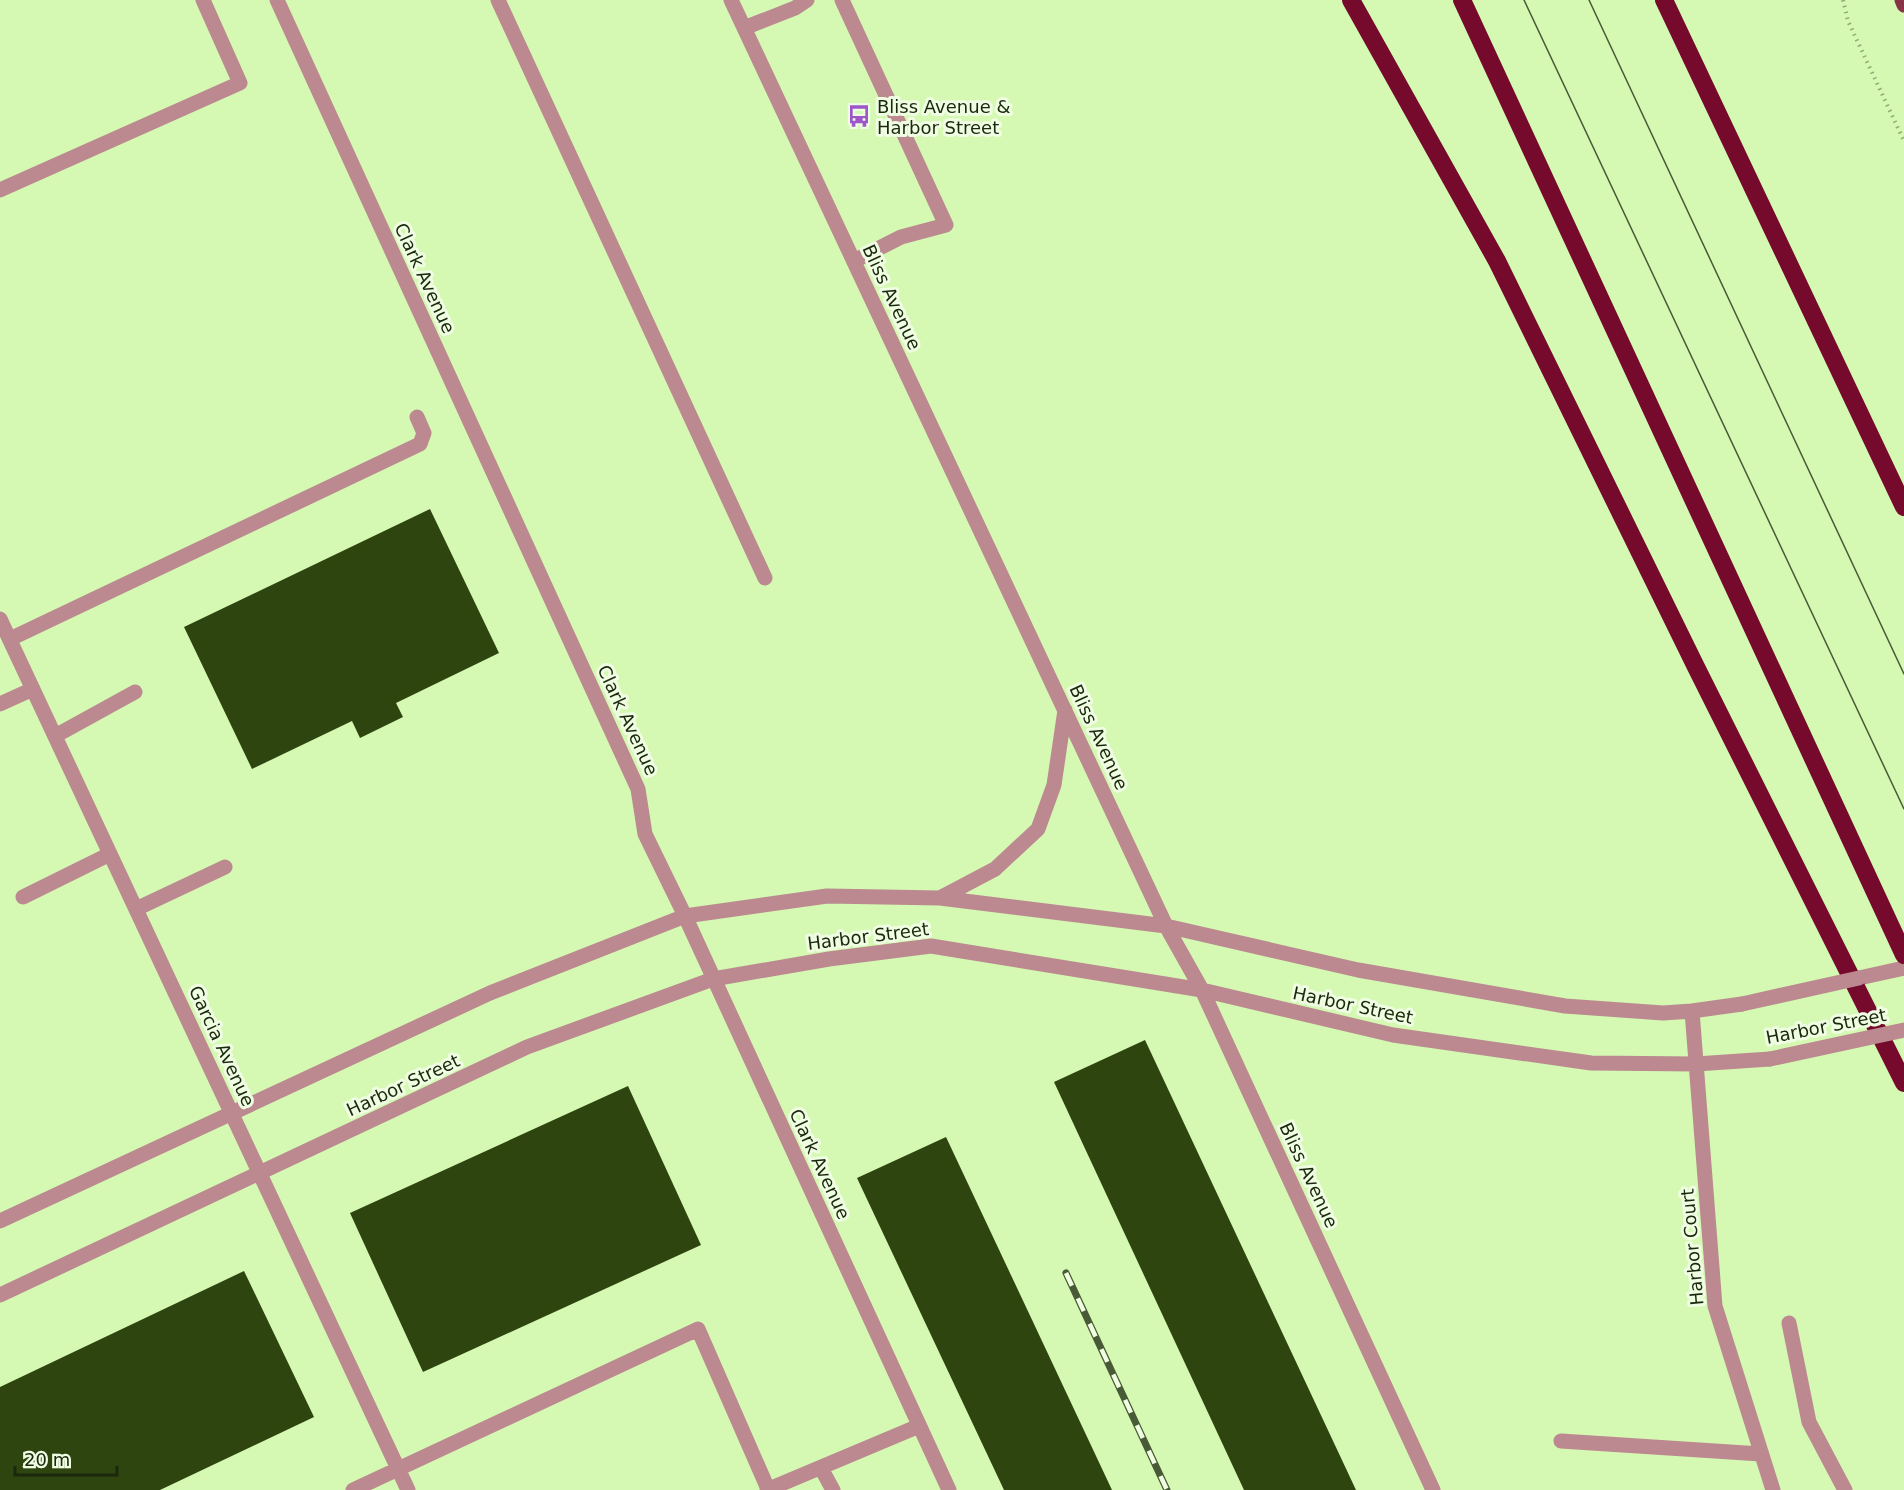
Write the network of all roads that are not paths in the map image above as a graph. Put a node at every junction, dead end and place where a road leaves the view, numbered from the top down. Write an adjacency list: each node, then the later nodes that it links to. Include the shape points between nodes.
1 (203, 0): 13 (street, via 240,83)
2 (277, 0): 30 (street, Clark Avenue, via 638,789 645,834)
3 (498, 0): 17 (street)
4 (731, 0): 12 (street, Bliss Avenue)
5 (807, 0): 12 (street)
6 (842, 0): 14 (street, via 946,225 902,237)
7 (1351, 0): 39 (highway, via 1497,261)
8 (1462, 0): 32 (highway)
9 (1664, 0): 16 (highway)
10 (1902, 0): 11 (main road)
11 (1904, 5)
12 (744, 28): 14 (street, Bliss Avenue)
13 (0, 190)
14 (854, 261): 23 (street, Bliss Avenue)
15 (417, 417): 19 (street, via 424,433 420,444)
16 (1904, 507)
17 (765, 578)
18 (0, 619): 19 (street, Garcia Avenue)
19 (9, 639): 20 (street, Garcia Avenue)
20 (33, 689): 22 (street); 24 (street, Garcia Avenue)
21 (135, 692): 24 (street)
22 (0, 704)
23 (1065, 710): 28 (street, via 1054,785 1038,829 995,869); 31 (street, Bliss Avenue)
24 (55, 736): 25 (street, Garcia Avenue)
25 (110, 854): 27 (street); 29 (street, Garcia Avenue)
26 (225, 867): 29 (street)
27 (23, 897)
28 (940, 898): 30 (street, Harbor Street, via 827,896); 31 (street, Harbor Street)
29 (136, 909): 40 (street, Garcia Avenue)
30 (685, 916): 34 (street, Clark Avenue); 40 (street, Harbor Street, via 490,993)
31 (1166, 926): 35 (street, Bliss Avenue); 36 (street, Harbor Street, via 1358,970 1565,1005 1663,1013)
32 (1904, 955)
33 (1904, 968): 36 (street, Harbor Street, bridge, via 1742,1004)
34 (713, 979): 35 (street, Harbor Street, via 829,958 932,946); 41 (street, Harbor Street, via 527,1047); 45 (street, Clark Avenue)
35 (1202, 990): 38 (street, Harbor Street, via 1393,1035 1591,1063); 55 (street, Bliss Avenue)
36 (1692, 1011): 38 (street, Harbor Court)
37 (1904, 1030): 38 (street, Harbor Street, bridge, via 1770,1059)
38 (1696, 1064): 47 (street, Harbor Court, via 1715,1306)
39 (1904, 1083)
40 (232, 1114): 41 (street, Garcia Avenue); 42 (street, Harbor Street)
41 (261, 1174): 43 (street, Harbor Street); 49 (street, Garcia Avenue)
42 (0, 1221)
43 (0, 1295)
44 (1789, 1323): 57 (street, via 1809,1422)
45 (919, 1426): 48 (street); 54 (street, Clark Avenue)
46 (1561, 1441): 47 (street)
47 (1761, 1454): 56 (street, Harbor Court)
48 (821, 1467): 52 (street); 53 (street)
49 (398, 1468): 50 (street); 51 (street, Garcia Avenue); 52 (street, via 698,1329)
50 (353, 1490)
51 (408, 1490)
52 (767, 1490)
53 (833, 1490)
54 (949, 1490)
55 (1433, 1490)
56 (1773, 1490)
57 (1845, 1490)

